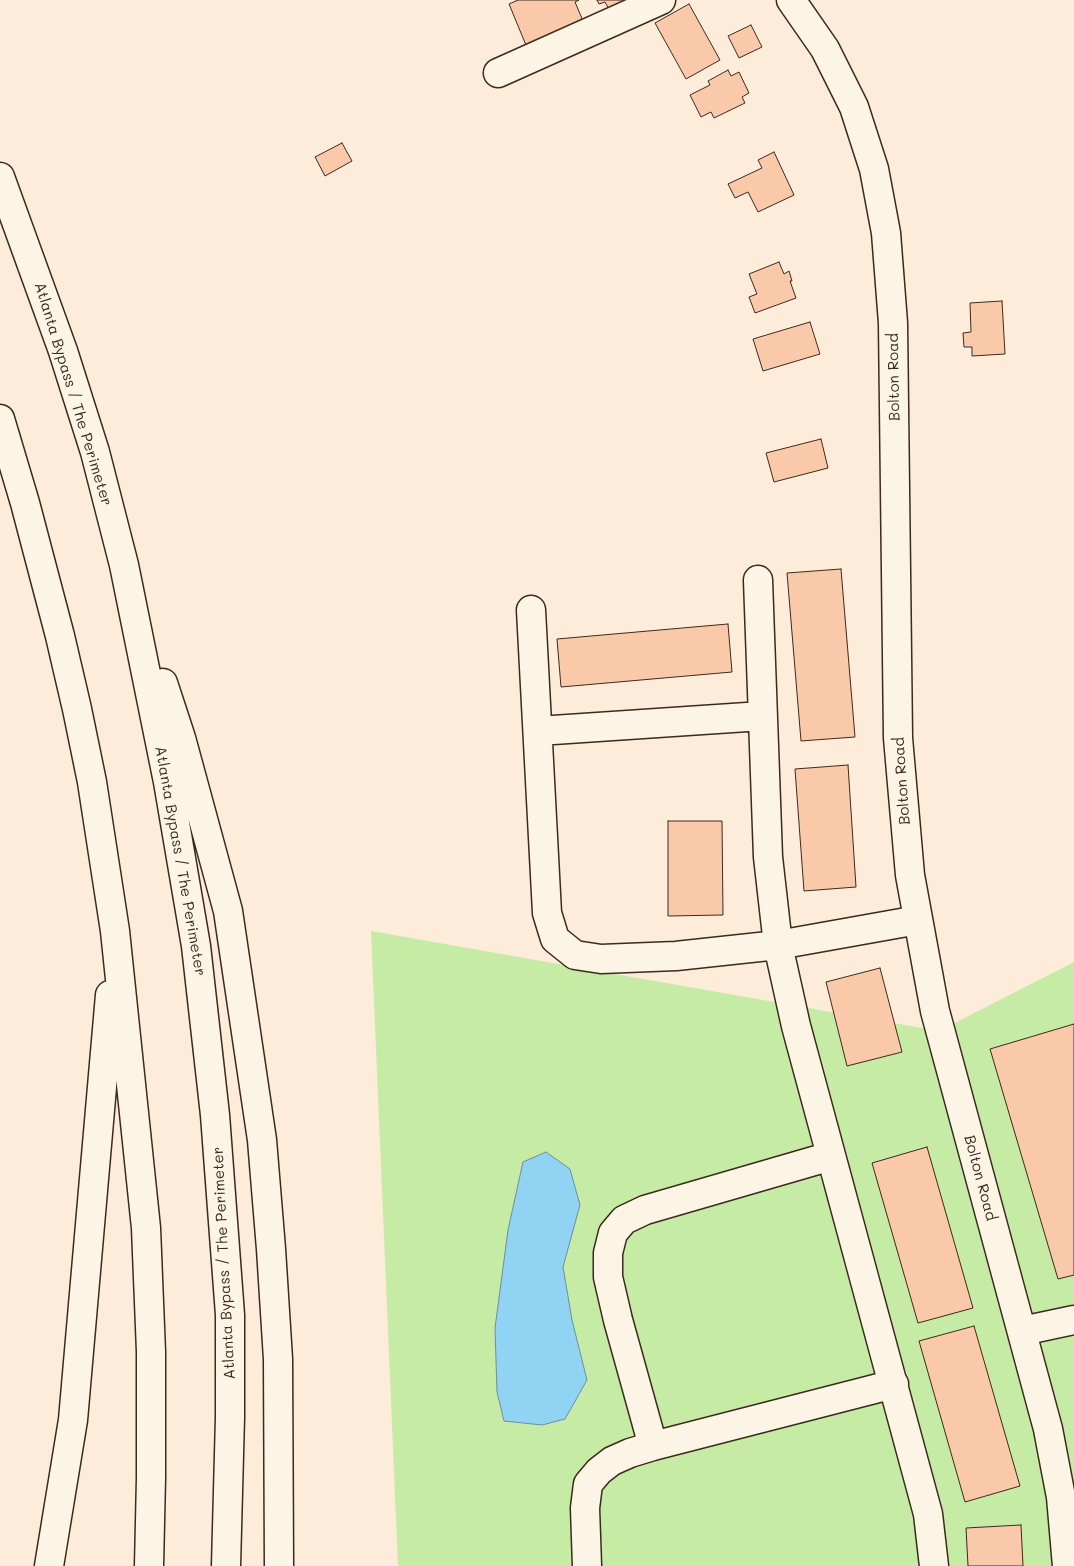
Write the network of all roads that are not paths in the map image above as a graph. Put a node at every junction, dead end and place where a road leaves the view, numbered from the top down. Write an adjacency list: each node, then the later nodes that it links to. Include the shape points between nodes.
1 (661, 0): 3 (main road)
2 (790, 0): 11 (main road, Bolton Road, via 825,49 854,107 874,169 886,233 893,323 898,738 910,875)
3 (498, 74)
4 (0, 177): 6 (main road, Atlanta Bypass / The Perimeter, via 31,259 95,452)
5 (0, 419): 12 (main road, via 30,522 77,709)
6 (124, 565): 21 (main road, Atlanta Bypass / The Perimeter, via 168,782 196,946 215,1115 230,1315); 22 (main road, via 181,738 228,911 262,1140 271,1249 278,1358)
7 (758, 580): 9 (main road)
8 (531, 610): 10 (main road)
9 (762, 716): 10 (main road); 13 (main road, via 768,857)
10 (538, 731): 13 (main road, via 547,913 555,939 575,955 601,959 676,956)
11 (918, 920): 13 (main road); 16 (main road, Bolton Road, via 936,1011)
12 (115, 931): 19 (main road, via 74,1420); 20 (main road, via 146,1228 151,1352)
13 (778, 945): 14 (main road)
14 (831, 1156): 17 (main road); 18 (main road, via 646,1210 624,1220 613,1234 608,1253 608,1277)
15 (1074, 1320): 16 (main road)
16 (1022, 1331): 25 (main road, Bolton Road, via 1048,1429 1061,1497)
17 (894, 1384): 18 (main road); 24 (main road, via 928,1514)
18 (653, 1446): 23 (main road, via 612,1461 588,1484 584,1508)
19 (49, 1566)
20 (149, 1566)
21 (226, 1566)
22 (279, 1566)
23 (587, 1566)
24 (934, 1566)
25 (1067, 1566)

